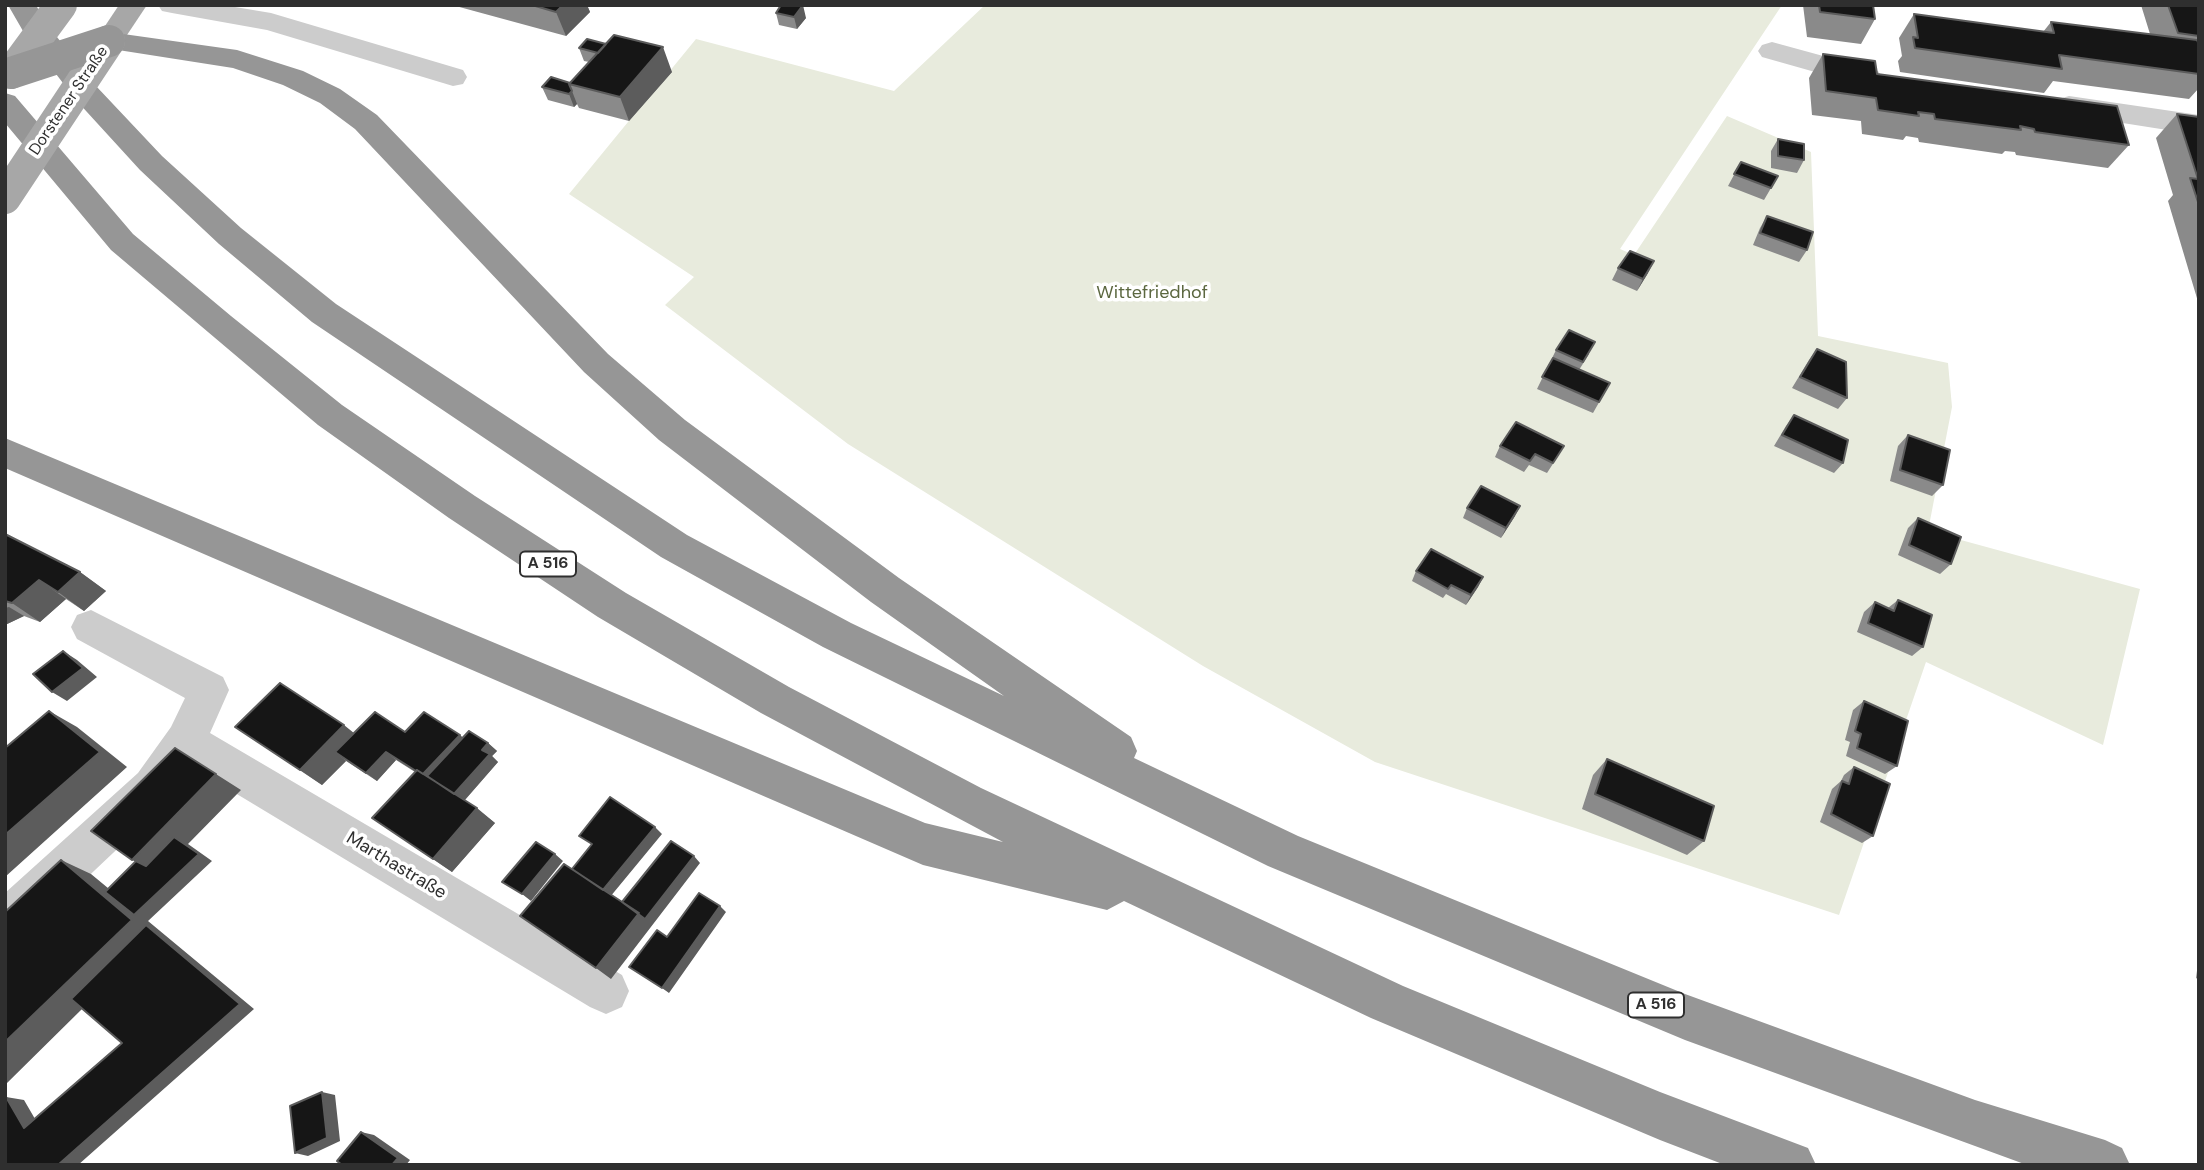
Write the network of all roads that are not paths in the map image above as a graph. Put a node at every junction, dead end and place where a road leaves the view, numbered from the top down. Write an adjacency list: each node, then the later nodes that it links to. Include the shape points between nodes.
1 (22, 5): 16 (highway, A 516, via 86,93 151,163 324,313 674,546 837,635)
2 (61, 5): 9 (main road, bridge)
3 (133, 5): 5 (main road, Dorstener Straße)
4 (172, 5): 7 (street, via 271,22)
5 (109, 41): 9 (highway, bridge); 12 (main road, Dorstener Straße, bridge); 16 (highway, via 237,60 330,96 366,122 596,363 672,430 875,582)
6 (1772, 51): 8 (street, via 1853,76)
7 (453, 77)
8 (1894, 81)
9 (7, 86): 17 (highway, A 516, via 122,242 330,415 612,605 775,700 966,802)
10 (2046, 103): 11 (street)
11 (2199, 125)
12 (5, 198)
13 (5, 452): 17 (highway, via 923,844)
14 (91, 627): 15 (street, via 209,690)
15 (186, 741): 18 (street, via 153,787); 19 (street, Marthastraße)
16 (1215, 821): 21 (highway, A 516, via 1685,1017 1975,1124)
17 (1177, 904): 20 (highway, A 516, via 1387,1002 1660,1116)
18 (5, 924)
19 (606, 991)
20 (1791, 1165)
21 (2105, 1165)

